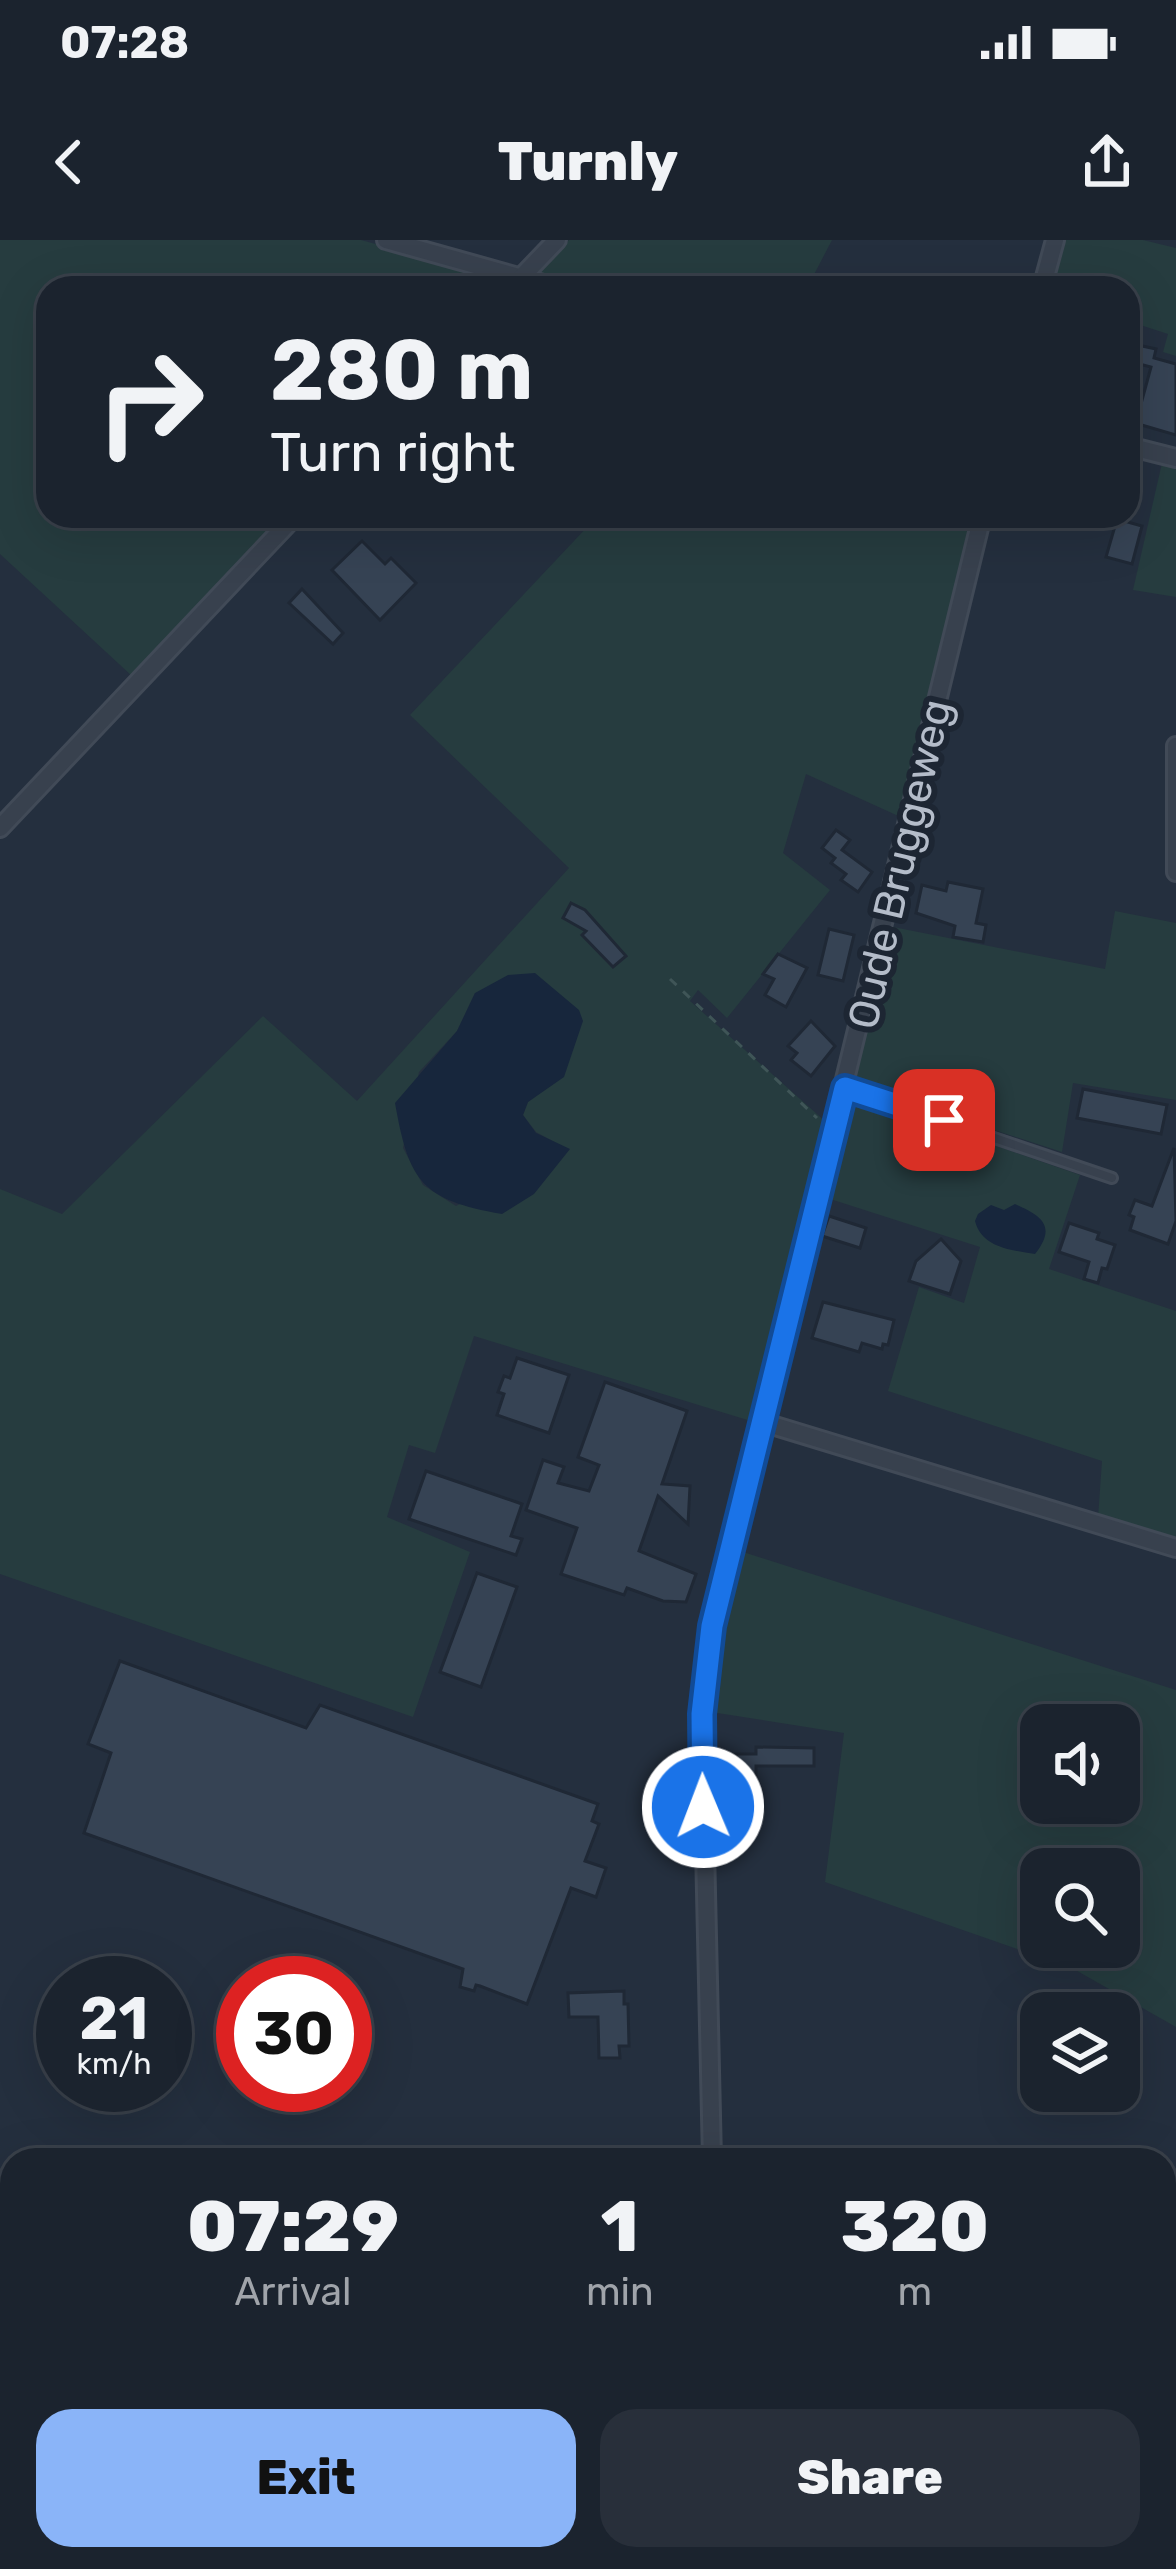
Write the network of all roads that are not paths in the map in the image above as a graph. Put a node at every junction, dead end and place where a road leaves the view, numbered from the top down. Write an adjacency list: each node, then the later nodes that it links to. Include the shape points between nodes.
1 (386, 240): 4 (street)
2 (557, 240): 5 (street)
3 (1055, 240): 6 (street)
4 (495, 276)
5 (523, 276)
6 (1045, 276)
7 (1140, 449): 8 (street)
8 (1176, 458)
9 (284, 528): 12 (street)
10 (979, 528): 14 (street, Oude Bruggeweg)
11 (1176, 746): 13 (street)
12 (0, 828)
13 (1176, 872)
14 (845, 1088): 15 (lane); 16 (street, Oude Bruggeweg)
15 (1112, 1178)
16 (762, 1422): 17 (street); 18 (street, Oude Bruggeweg, via 712,1626 702,1714)
17 (1176, 1548)
18 (712, 2148)

